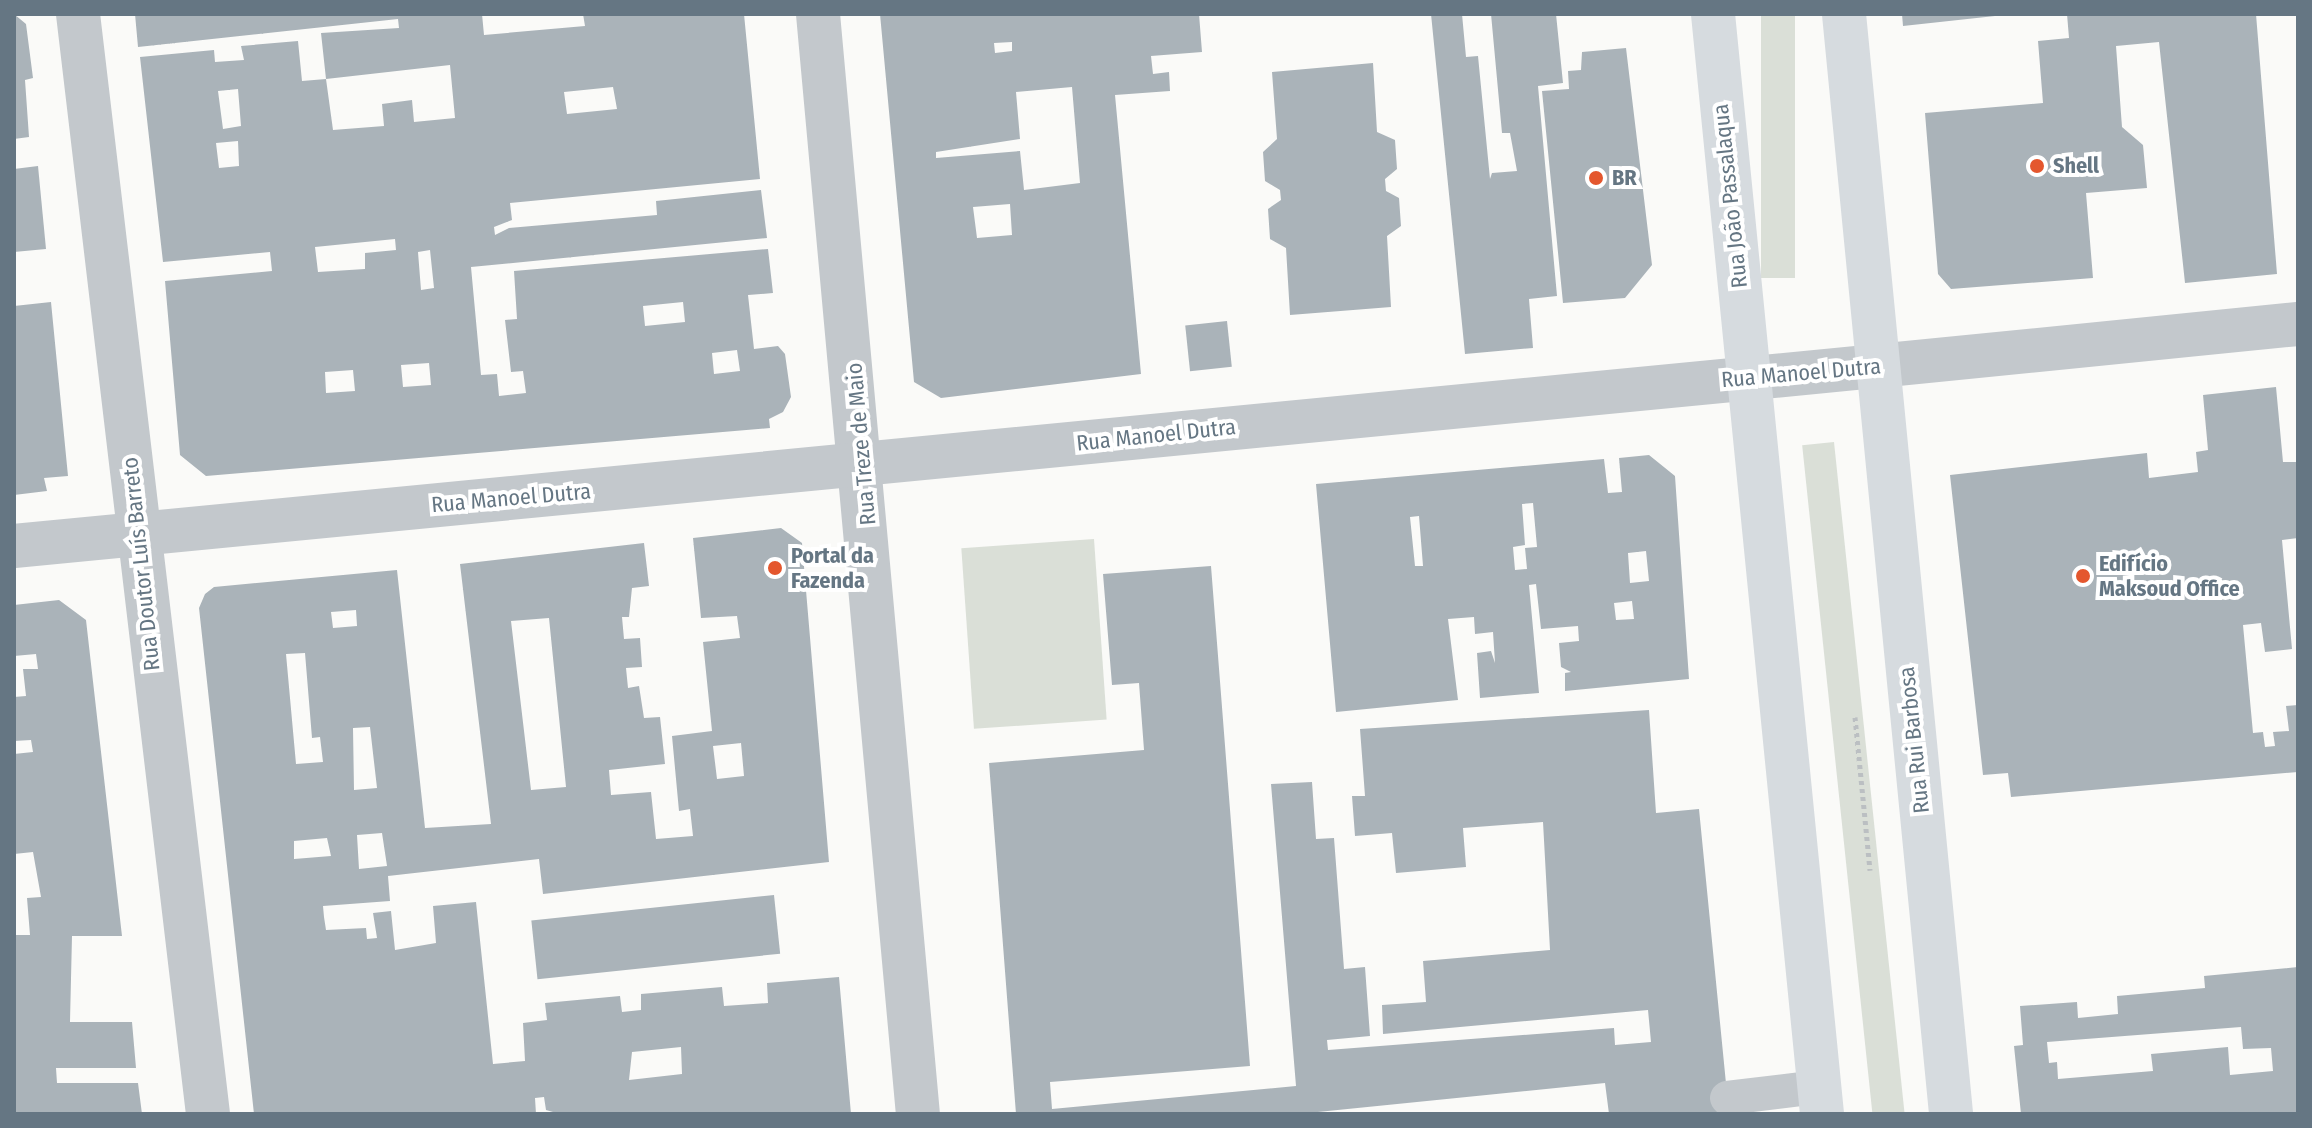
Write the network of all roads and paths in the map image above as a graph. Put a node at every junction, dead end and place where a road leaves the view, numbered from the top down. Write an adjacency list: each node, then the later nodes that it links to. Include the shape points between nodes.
1 (78, 14): 9 (street, Rua Doutor Luís Barreto)
2 (818, 14): 8 (street, Rua Treze de Maio)
3 (1713, 14): 7 (main road, Rua João Passalaqua)
4 (1844, 14): 6 (main road)
5 (2298, 324): 6 (street, Rua Manoel Dutra)
6 (1877, 366): 7 (street, Rua Manoel Dutra); 15 (main road, Rua Rui Barbosa)
7 (1748, 378): 8 (street, Rua Manoel Dutra); 12 (main road)
8 (863, 463): 9 (street, Rua Manoel Dutra); 14 (street, Rua Treze de Maio)
9 (137, 535): 10 (street, Rua Manoel Dutra); 13 (street, Rua Doutor Luís Barreto)
10 (14, 546)
11 (1727, 1098): 12 (lane)
12 (1820, 1101)
13 (208, 1114)
14 (918, 1114)
15 (1951, 1114)

